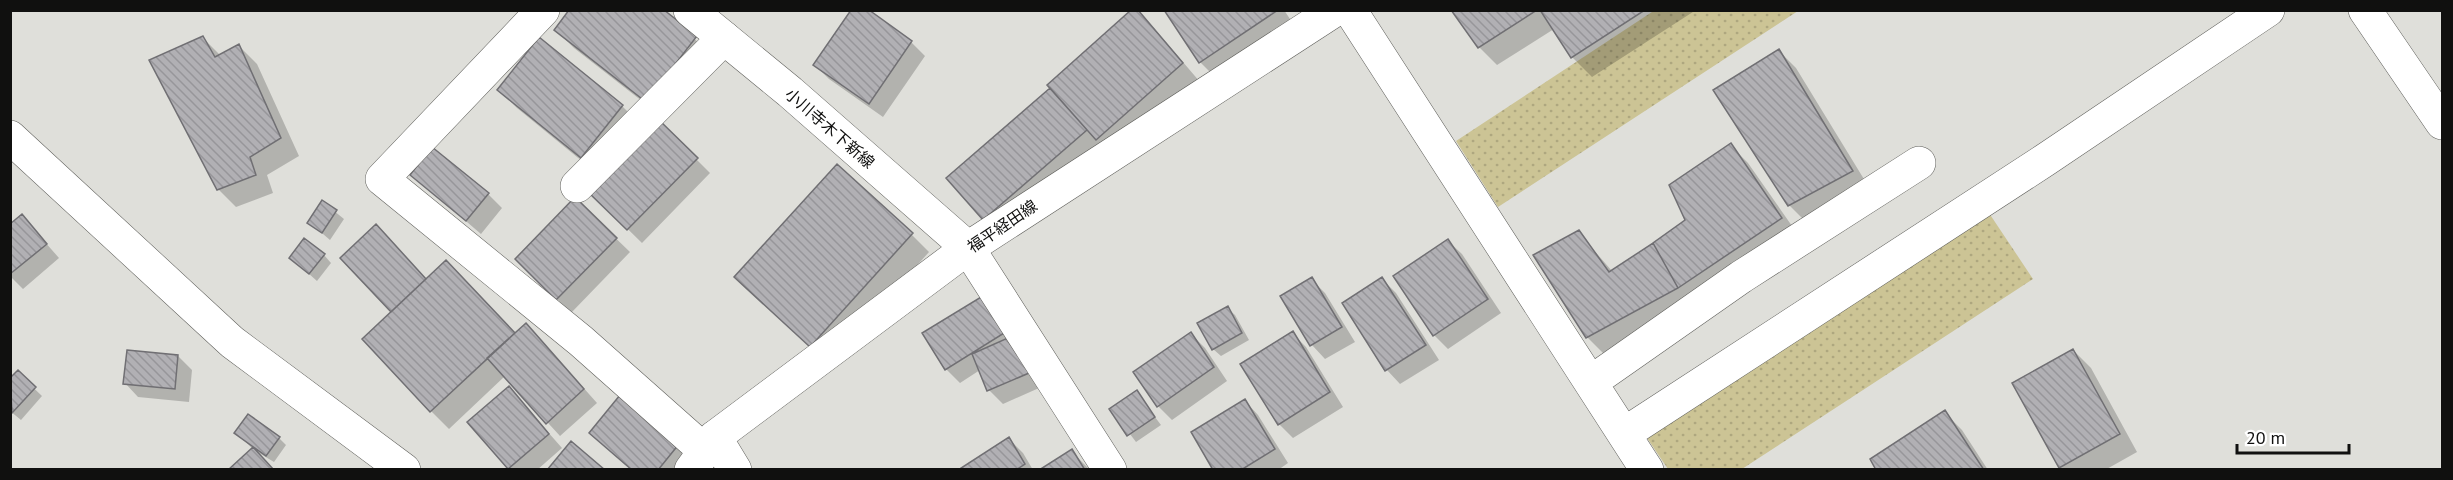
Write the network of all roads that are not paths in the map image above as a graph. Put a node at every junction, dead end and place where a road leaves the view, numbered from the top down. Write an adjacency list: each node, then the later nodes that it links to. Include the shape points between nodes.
1 (543, 10): 15 (street, via 382,179 581,341)
2 (690, 10): 7 (street, 小川寺木下新線)
3 (1335, 10): 12 (street, 福平経田線)
4 (1350, 10): 13 (street)
5 (2268, 10): 14 (street)
6 (2365, 10): 8 (street)
7 (724, 39): 11 (street); 12 (street, 小川寺木下新線)
8 (2442, 123)
9 (10, 137): 16 (street, via 232,342)
10 (1919, 164): 13 (street, via 1741,277)
11 (578, 186)
12 (968, 248): 15 (street, 福平経田線); 18 (street, 小川寺木下新線)
13 (1591, 382): 14 (street)
14 (1624, 434): 19 (street)
15 (704, 453): 17 (street)
16 (404, 470)
17 (735, 470)
18 (1110, 470)
19 (1647, 470)

